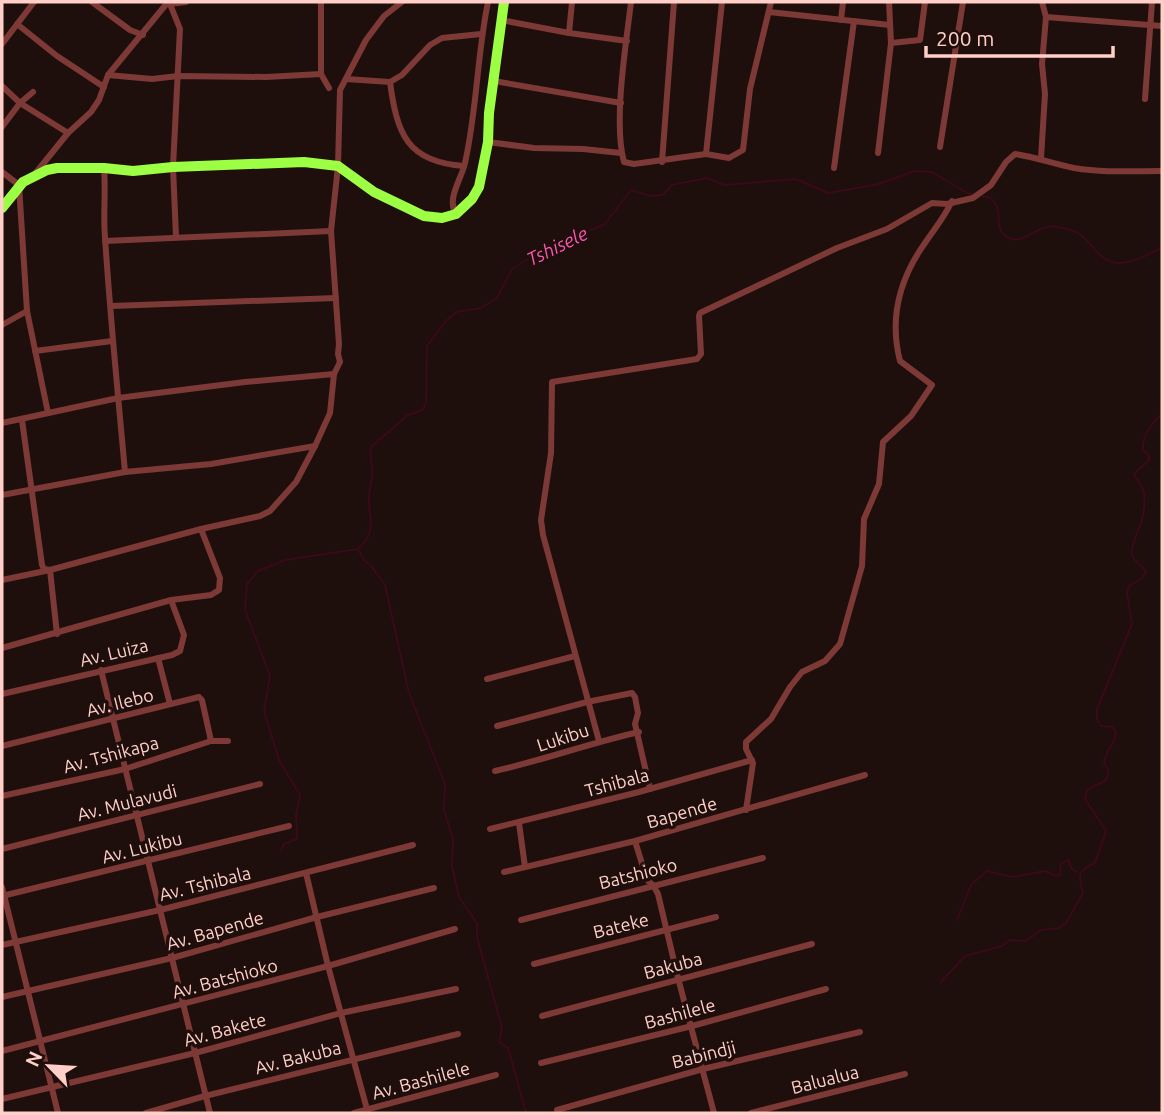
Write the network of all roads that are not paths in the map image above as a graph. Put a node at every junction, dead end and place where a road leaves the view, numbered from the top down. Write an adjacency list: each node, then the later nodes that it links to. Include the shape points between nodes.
1 (34, 2): 25 (street)
2 (186, 2): 19 (street)
3 (321, 2): 35 (street)
4 (400, 2): 38 (street, via 366,40)
5 (488, 2): 30 (street)
6 (504, 2): 22 (highway)
7 (572, 2): 29 (street)
8 (631, 2): 32 (street)
9 (674, 2): 56 (street)
10 (722, 2): 54 (street)
11 (771, 2): 20 (street)
12 (843, 2): 23 (street)
13 (889, 2): 27 (street)
14 (925, 2): 33 (street, via 920,40)
15 (963, 2): 51 (street)
16 (1042, 2): 21 (street)
17 (1152, 2): 26 (street)
18 (96, 3): 31 (street)
19 (168, 3): 31 (street); 37 (street, via 180,29)
20 (769, 12): 23 (street); 54 (street, via 750,89 743,150 729,158)
21 (1046, 17): 26 (street); 55 (street)
22 (501, 20): 29 (street); 39 (highway)
23 (841, 20): 24 (street)
24 (854, 21): 27 (street); 61 (street)
25 (18, 24): 34 (street); 42 (street, via 57,57)
26 (1150, 24): 28 (street); 45 (street)
27 (890, 25): 33 (street)
28 (1162, 26)
29 (569, 33): 32 (street)
30 (481, 34): 40 (street, via 442,38); 58 (street)
31 (143, 35): 36 (street)
32 (627, 41): 47 (street)
33 (891, 43): 53 (street)
34 (2, 44)
35 (321, 74): 37 (street); 43 (street)
36 (108, 75): 37 (street, via 152,79); 42 (street)
37 (178, 75): 59 (street)
38 (346, 79): 40 (street); 57 (street, via 340,90)
39 (494, 81): 47 (street); 50 (highway)
40 (390, 82): 58 (street, via 406,140 440,164)
41 (2, 86): 46 (street)
42 (104, 87): 49 (street, via 91,112)
43 (329, 88)
44 (33, 92): 46 (street)
45 (1146, 99)
46 (20, 103): 48 (street); 49 (street)
47 (621, 103): 52 (street)
48 (2, 127)
49 (68, 133): 64 (street)
50 (488, 142): 52 (street); 68 (highway, via 479,187)
51 (940, 147)
52 (621, 153): 56 (street, via 627,163)
53 (878, 153)
54 (706, 154): 56 (street)
55 (1041, 158): 63 (street, via 1072,168); 66 (street, via 1013,155 997,179 981,192)
56 (662, 162)
57 (338, 166): 59 (highway, via 304,162); 68 (highway, via 374,192 424,216); 69 (street)
58 (464, 166): 68 (street, via 452,200)
59 (173, 167): 60 (highway, via 133,172); 70 (street)
60 (104, 168): 64 (highway, via 57,168); 71 (street)
61 (834, 168)
62 (2, 172): 65 (street)
63 (1162, 172)
64 (30, 178): 65 (highway)
65 (19, 186): 67 (highway); 74 (street)
66 (952, 201): 93 (street, via 932,203 887,229 700,313 701,354 697,359 552,382 551,453 541,520); 107 (street, via 898,293 895,313 900,361 932,385 911,416 883,442 879,484 864,519 862,566 840,644 825,661 802,672 771,719 746,741)
67 (2, 208)
68 (456, 214)
69 (331, 232): 70 (street); 72 (street)
70 (176, 237): 71 (street)
71 (105, 241): 73 (street)
72 (335, 298): 73 (street); 78 (street, via 340,362)
73 (111, 306): 76 (street)
74 (27, 311): 75 (street); 77 (street)
75 (2, 325)
76 (112, 341): 77 (street); 79 (street)
77 (36, 351): 80 (street)
78 (334, 374): 79 (street); 83 (street, via 330,414)
79 (118, 398): 80 (street); 84 (street)
80 (48, 413): 81 (street)
81 (22, 420): 82 (street); 85 (street)
82 (2, 423)
83 (315, 446): 84 (street, via 211,464); 87 (street, via 296,482 270,511)
84 (125, 472): 85 (street)
85 (30, 491): 86 (street); 88 (street, via 41,565)
86 (2, 495)
87 (201, 529): 88 (street); 90 (street, via 220,578 219,590)
88 (50, 570): 89 (street); 91 (street)
89 (2, 580)
90 (171, 600): 91 (street); 94 (street, Av. Luiza, via 184,635 183,645 180,651)
91 (57, 634): 92 (street)
92 (2, 648)
93 (575, 656): 96 (street); 98 (street)
94 (158, 658): 95 (street, Av. Luiza); 99 (street)
95 (101, 670): 97 (street, Av. Luiza); 100 (street)
96 (487, 679)
97 (2, 694)
98 (587, 702): 101 (street); 102 (street, via 634,694); 105 (street)
99 (170, 704): 100 (street, Av. Ilebo); 103 (street, Av. Ilebo, via 200,698)
100 (115, 719): 106 (street, Av. Ilebo); 108 (street)
101 (496, 726)
102 (639, 732): 105 (street, Lukibu); 112 (street)
103 (211, 741): 104 (street, Av. Tshikapa); 108 (street, Av. Tshikapa)
104 (228, 741)
105 (599, 741): 109 (street, Lukibu)
106 (2, 746)
107 (751, 760): 112 (street, Tshibala); 114 (street)
108 (125, 769): 113 (street, Av. Tshikapa); 115 (street)
109 (495, 771)
110 (865, 775): 114 (street, Bapende)
111 (260, 784): 115 (street, Av. Mulavudi)
112 (650, 789): 116 (street, Tshibala)
113 (2, 796)
114 (746, 810): 119 (street, Bapende)
115 (135, 815): 121 (street, Av. Mulavudi); 123 (street)
116 (519, 823): 118 (street, Tshibala); 124 (street)
117 (289, 826): 123 (street, Av. Lukibu)
118 (490, 829)
119 (635, 841): 124 (street, Bapende); 127 (street, via 647,880)
120 (413, 845): 126 (street, Av. Tshibala)
121 (2, 849)
122 (763, 858): 127 (street, Batshioko)
123 (148, 861): 130 (street, Av. Lukibu); 131 (street)
124 (525, 867): 125 (street, Bapende)
125 (504, 872)
126 (306, 873): 131 (street, Av. Tshibala); 132 (street)
127 (653, 885): 134 (street, Batshioko); 136 (street)
128 (2, 887): 130 (street)
129 (435, 888): 132 (street, Av. Bapende)
130 (3, 896): 137 (street)
131 (160, 910): 137 (street, Av. Tshibala); 140 (street)
132 (317, 917): 140 (street, Av. Bapende); 142 (street)
133 (716, 917): 136 (street, Bateke)
134 (522, 920)
135 (455, 929): 142 (street, Av. Batshioko)
136 (667, 929): 141 (street, Bateke); 143 (street)
137 (16, 942): 139 (street, Av. Tshibala); 146 (street)
138 (811, 944): 143 (street, Bakuba)
139 (2, 945)
140 (172, 958): 146 (street, Av. Bapende); 148 (street)
141 (534, 964)
142 (328, 966): 148 (street, Av. Batshioko); 149 (street)
143 (678, 978): 150 (street, Bakuba); 151 (street)
144 (456, 989): 149 (street, Av. Bakete)
145 (826, 989): 151 (street, Bashilele)
146 (29, 991): 147 (street, Av. Bapende); 154 (street)
147 (2, 997)
148 (183, 1004): 154 (street, Av. Batshioko); 156 (street)
149 (341, 1013): 156 (street, Av. Bakete); 157 (street)
150 (542, 1016)
151 (692, 1026): 158 (street, Bashilele); 159 (street)
152 (860, 1032): 159 (street, Babindji)
153 (458, 1034): 157 (street, Av. Bakuba)
154 (41, 1041): 155 (street, Av. Batshioko); 162 (street)
155 (2, 1051)
156 (195, 1053): 162 (street, Av. Bakete); 163 (street)
157 (353, 1059): 163 (street, Av. Bakuba); 166 (street)
158 (541, 1063)
159 (703, 1069): 165 (street, Babindji); 171 (street)
160 (905, 1074): 172 (street, Balualua)
161 (496, 1075): 166 (street, Av. Bashilele)
162 (51, 1088): 164 (street, Av. Bakete); 167 (street)
163 (205, 1096): 168 (street, Av. Bakuba); 169 (street)
164 (2, 1099)
165 (557, 1110)
166 (368, 1111): 170 (street, Av. Bashilele)
167 (58, 1113)
168 (146, 1113)
169 (210, 1113)
170 (354, 1113)
171 (714, 1113)
172 (751, 1113)

